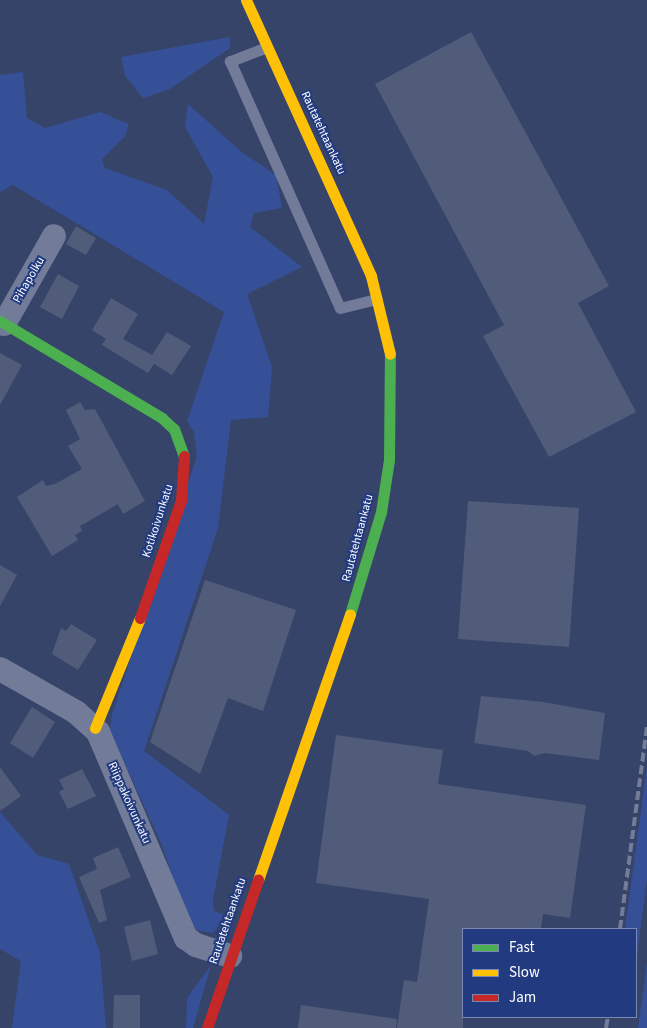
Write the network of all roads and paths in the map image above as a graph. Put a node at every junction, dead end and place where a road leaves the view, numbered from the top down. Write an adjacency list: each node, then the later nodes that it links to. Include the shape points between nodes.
1 (246, 0): 2 (street, Rautatehtaankatu)
2 (267, 47): 4 (street, Rautatehtaankatu, via 364,254); 4 (lane, via 230,61 340,308)
3 (54, 236): 5 (street, Pihapolku)
4 (378, 299): 8 (street, Rautatehtaankatu, via 390,354 391,411 389,460 381,512 365,571)
5 (2, 322): 7 (street, Kotikoivunkatu, via 162,418 174,429 184,450 185,480 181,500 126,660)
6 (0, 669): 7 (street, Riippakoivunkatu, via 76,712)
7 (95, 728): 8 (street, Riippakoivunkatu, via 186,938 196,945)
8 (230, 956): 9 (street, Rautatehtaankatu)
9 (207, 1028)

